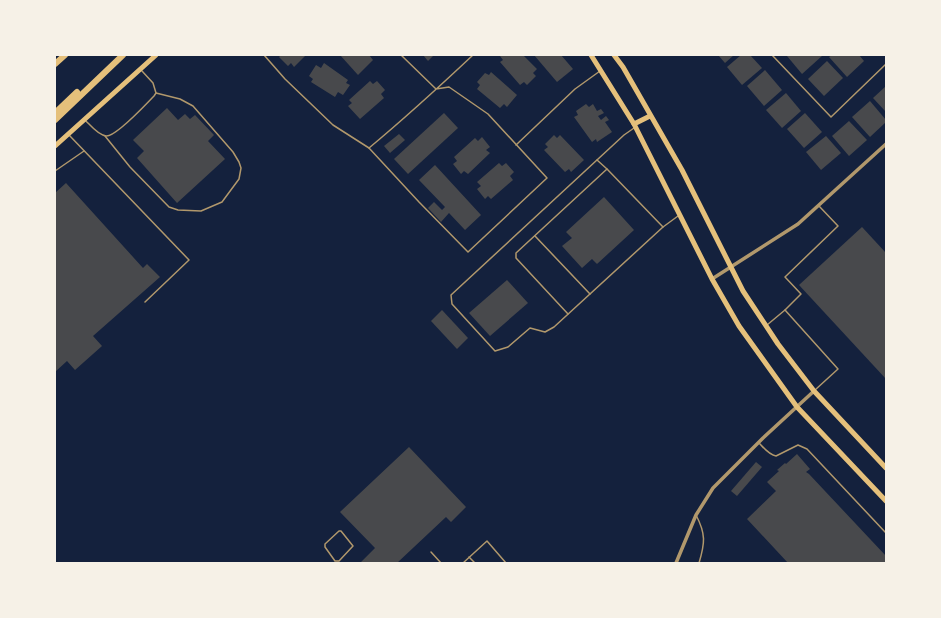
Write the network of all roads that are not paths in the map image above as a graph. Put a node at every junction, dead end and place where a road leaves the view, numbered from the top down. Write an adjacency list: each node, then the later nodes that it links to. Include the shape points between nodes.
1 (65, 55): 11 (highway)
2 (118, 55): 17 (highway)
3 (123, 55): 19 (highway)
4 (156, 55): 13 (main road)
5 (264, 55): 27 (lane, via 333,126)
6 (401, 55): 15 (lane)
7 (473, 55): 15 (lane)
8 (591, 55): 14 (main road)
9 (614, 55): 18 (main road)
10 (772, 55): 12 (lane, via 831,117)
11 (55, 64)
12 (886, 64)
13 (140, 69): 16 (lane, via 153,83); 20 (main road)
14 (601, 71): 21 (main road); 25 (lane, via 575,89)
15 (436, 89): 25 (lane, via 449,86 488,114); 27 (lane)
16 (156, 93): 23 (lane, via 120,129 112,135); 23 (lane, via 180,99 193,106 233,152 241,168 239,179 222,202 202,211 169,207 130,167)
17 (55, 113)
18 (650, 116): 21 (main road); 36 (main road, via 682,170)
19 (55, 120)
20 (84, 120): 22 (main road); 23 (lane)
21 (635, 126): 29 (lane); 33 (main road)
22 (68, 134): 26 (main road); 28 (lane)
23 (105, 136)
24 (886, 144): 32 (street)
25 (516, 145): 27 (lane, via 547,178 468,252)
26 (55, 146)
27 (370, 148)
28 (84, 151): 31 (lane); 39 (lane, via 189,260)
29 (597, 160): 30 (lane); 41 (lane, via 451,295 452,304 495,351 508,347 530,328 545,332)
30 (607, 170): 34 (lane); 35 (lane)
31 (55, 171)
32 (819, 206): 36 (street, via 798,224); 40 (lane, via 838,226 785,277 801,294)
33 (679, 215): 34 (lane); 37 (main road)
34 (664, 227): 38 (lane)
35 (535, 236): 38 (lane); 41 (lane, via 516,253 516,258)
36 (731, 268): 37 (street); 42 (main road)
37 (712, 279): 44 (main road, via 738,326)
38 (590, 294): 41 (lane)
39 (145, 302)
40 (785, 310): 42 (lane); 43 (lane, via 838,369)
41 (568, 314)
42 (766, 326): 43 (main road)
43 (814, 391): 44 (street); 46 (main road)
44 (797, 407): 45 (street); 47 (main road)
45 (758, 442): 48 (street, via 713,488); 49 (lane, via 772,456 798,445 807,449)
46 (886, 468)
47 (886, 501)
48 (696, 515): 57 (street); 58 (lane, via 704,533 704,546)
49 (886, 533)
50 (431, 552): 53 (lane)
51 (469, 557): 54 (lane); 55 (lane); 56 (lane, via 487,541)
52 (335, 562): 52 (lane, via 325,544 341,531 353,546)
53 (441, 563)
54 (463, 563)
55 (475, 563)
56 (506, 563)
57 (676, 563)
58 (698, 563)

